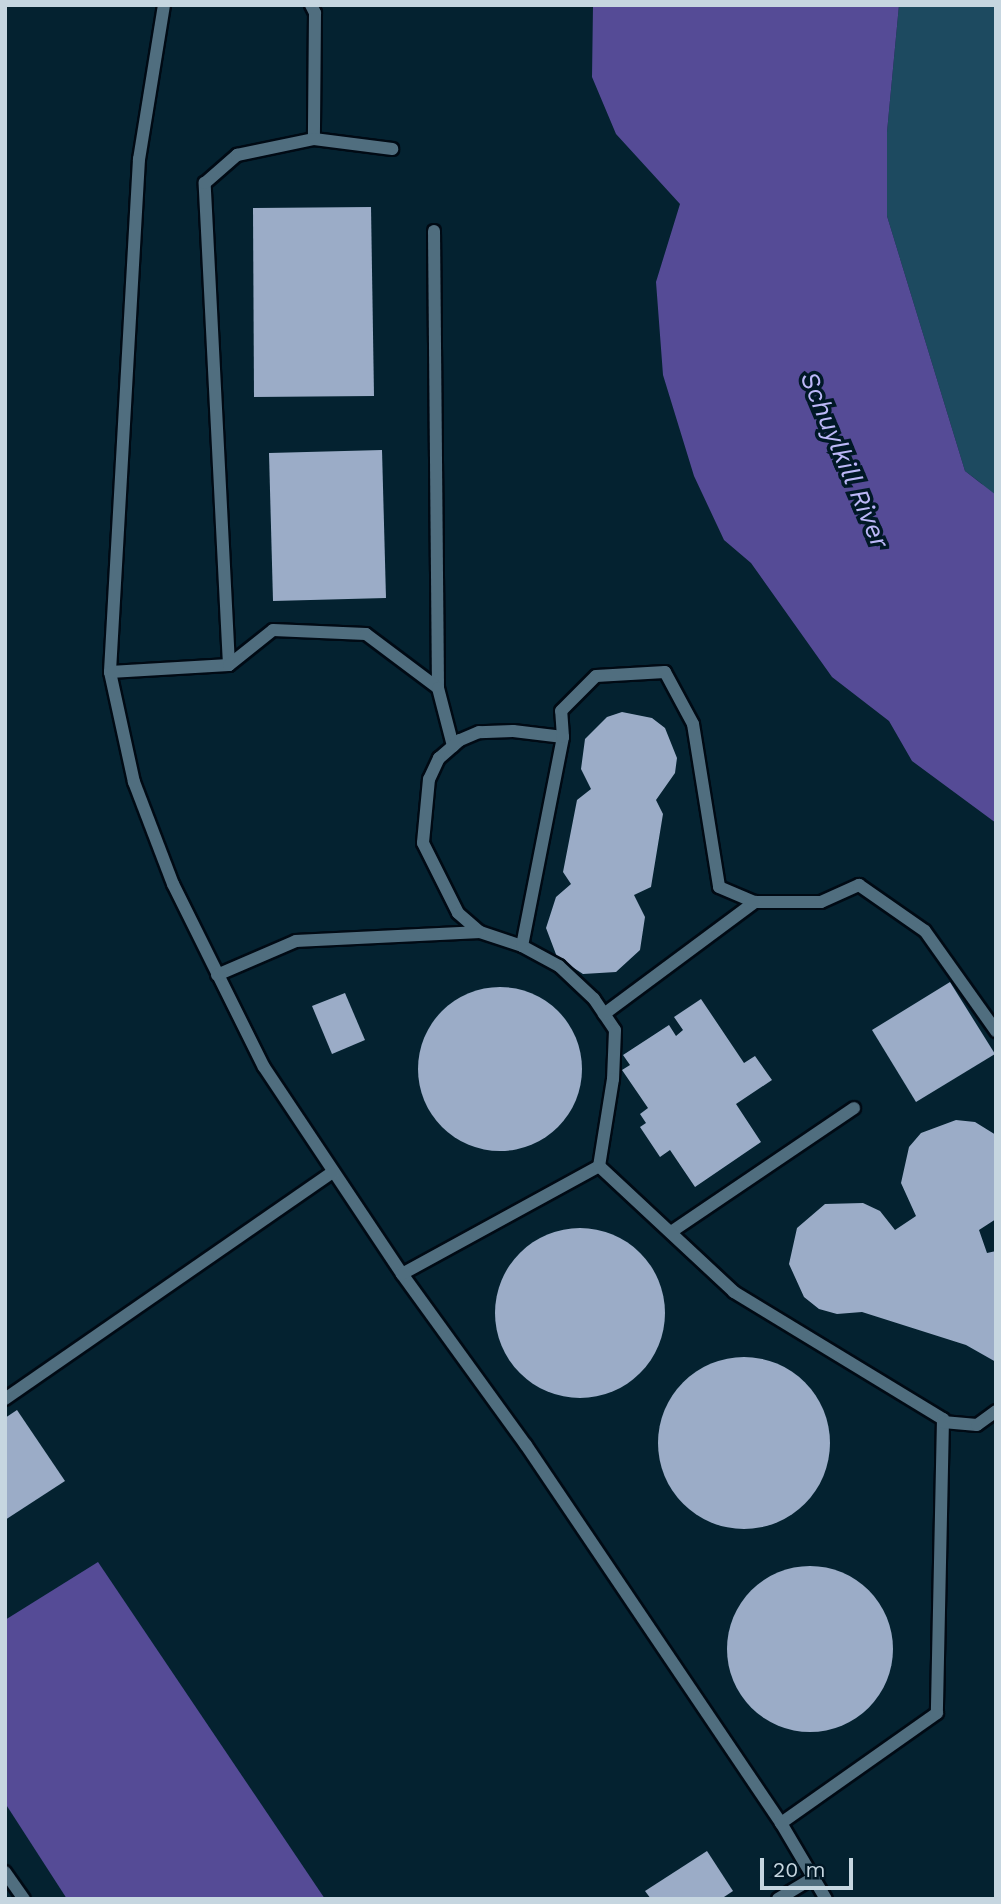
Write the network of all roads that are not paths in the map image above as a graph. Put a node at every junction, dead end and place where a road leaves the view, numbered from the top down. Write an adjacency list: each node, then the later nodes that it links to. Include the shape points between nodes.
1 (164, 5): 7 (lane, via 139,159)
2 (311, 5): 3 (lane, via 315,13)
3 (314, 139): 4 (lane); 6 (lane, via 237,155 205,183)
4 (392, 149)
5 (434, 231): 8 (lane)
6 (229, 665): 7 (lane); 8 (lane, via 273,631 366,634)
7 (110, 673): 14 (lane, via 134,782 173,884)
8 (438, 688): 10 (lane)
9 (563, 737): 10 (lane, via 479,732); 11 (lane, via 561,711 596,676 665,672 693,724 719,887); 13 (lane)
10 (453, 746): 12 (lane, via 439,758 429,779 423,842 458,913)
11 (755, 902): 15 (lane); 16 (lane, via 821,902 859,884 925,931)
12 (480, 932): 13 (lane); 14 (lane, via 296,941)
13 (522, 946): 15 (lane, via 559,967)
14 (217, 975): 19 (lane, via 264,1067)
15 (604, 1014): 18 (lane, via 615,1031 614,1067)
16 (996, 1031)
17 (854, 1108): 20 (lane)
18 (599, 1166): 20 (lane); 21 (lane)
19 (333, 1172): 21 (lane); 22 (lane)
20 (671, 1232): 24 (lane, via 734,1292)
21 (402, 1274): 25 (lane, via 526,1445)
22 (5, 1399)
23 (996, 1411): 24 (lane, via 977,1425)
24 (943, 1422): 25 (lane, via 937,1713)
25 (781, 1823): 27 (lane)
26 (5, 1872): 28 (lane)
27 (813, 1878): 29 (lane); 30 (lane)
28 (24, 1899)
29 (779, 1899)
30 (826, 1899)

